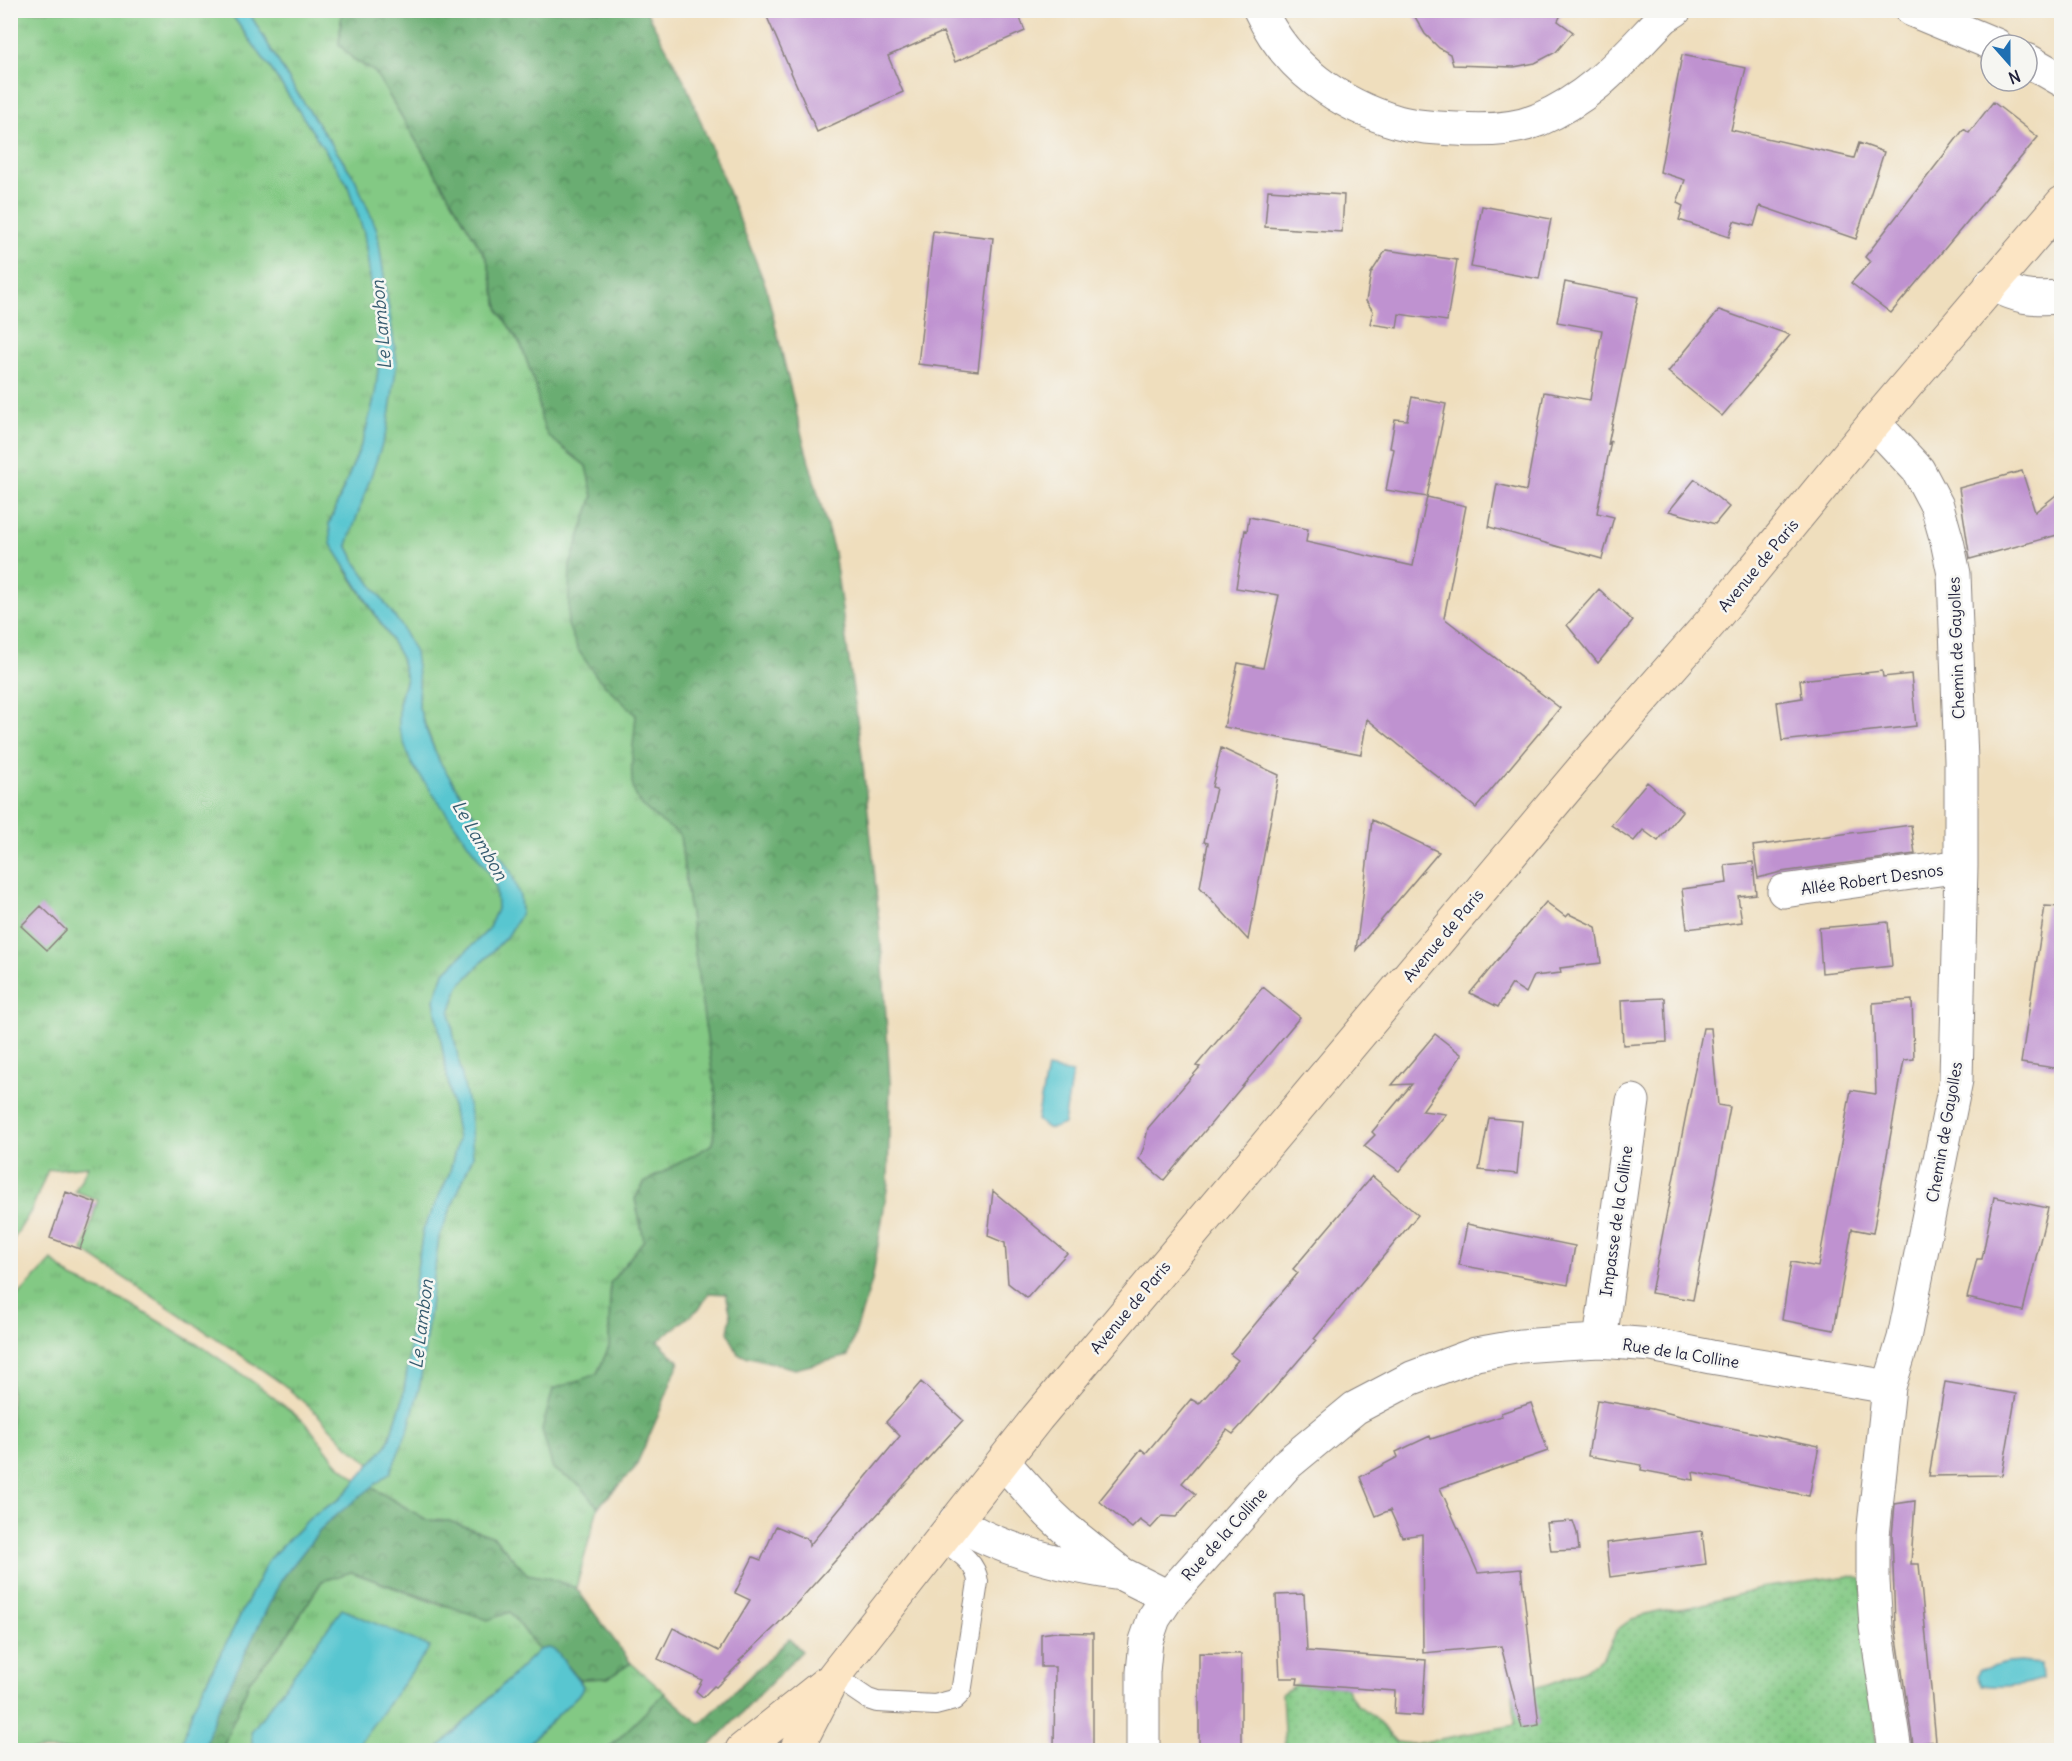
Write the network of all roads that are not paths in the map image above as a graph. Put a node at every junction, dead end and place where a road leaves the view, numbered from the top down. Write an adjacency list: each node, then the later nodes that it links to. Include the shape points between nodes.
1 (1260, 10): 2 (street, via 1287,52 1322,86 1342,99 1399,122 1475,130 1536,121 1568,105 1596,86)
2 (1675, 10)
3 (1912, 10): 4 (street)
4 (1979, 38)
5 (2039, 67): 6 (street)
6 (2061, 80)
7 (2061, 203): 8 (main road, Avenue de Paris)
8 (1991, 284): 9 (street, via 2034,299); 10 (main road, Avenue de Paris)
9 (2061, 297)
10 (1874, 423): 11 (street, Chemin de Gayolles, via 1918,470 1937,506 1952,563 1961,761); 16 (main road, Avenue de Paris)
11 (1961, 866): 12 (street, Allée Robert Desnos); 15 (street, Chemin de Gayolles, via 1956,1080 1904,1338)
12 (1784, 891)
13 (1633, 1101): 14 (street, Impasse de la Colline)
14 (1600, 1341): 15 (street, Rue de la Colline, via 1652,1345); 19 (street, Rue de la Colline, via 1521,1346 1476,1354 1412,1378 1355,1408 1286,1465)
15 (1889, 1386): 24 (street, Chemin de Gayolles, via 1873,1581)
16 (1003, 1462): 17 (main road, Avenue de Paris); 18 (street, via 1049,1513)
17 (948, 1531): 18 (street, via 1088,1569); 20 (main road, Avenue de Paris); 20 (lane, via 974,1567 978,1582 961,1694 935,1705 877,1702)
18 (1122, 1574): 19 (street)
19 (1168, 1597): 23 (street, Rue de la Colline, via 1154,1618 1146,1641)
20 (834, 1676): 21 (main road, Avenue de Paris); 22 (main road, Avenue de Paris)
21 (742, 1750)
22 (796, 1750)
23 (1143, 1750)
24 (1894, 1750)

